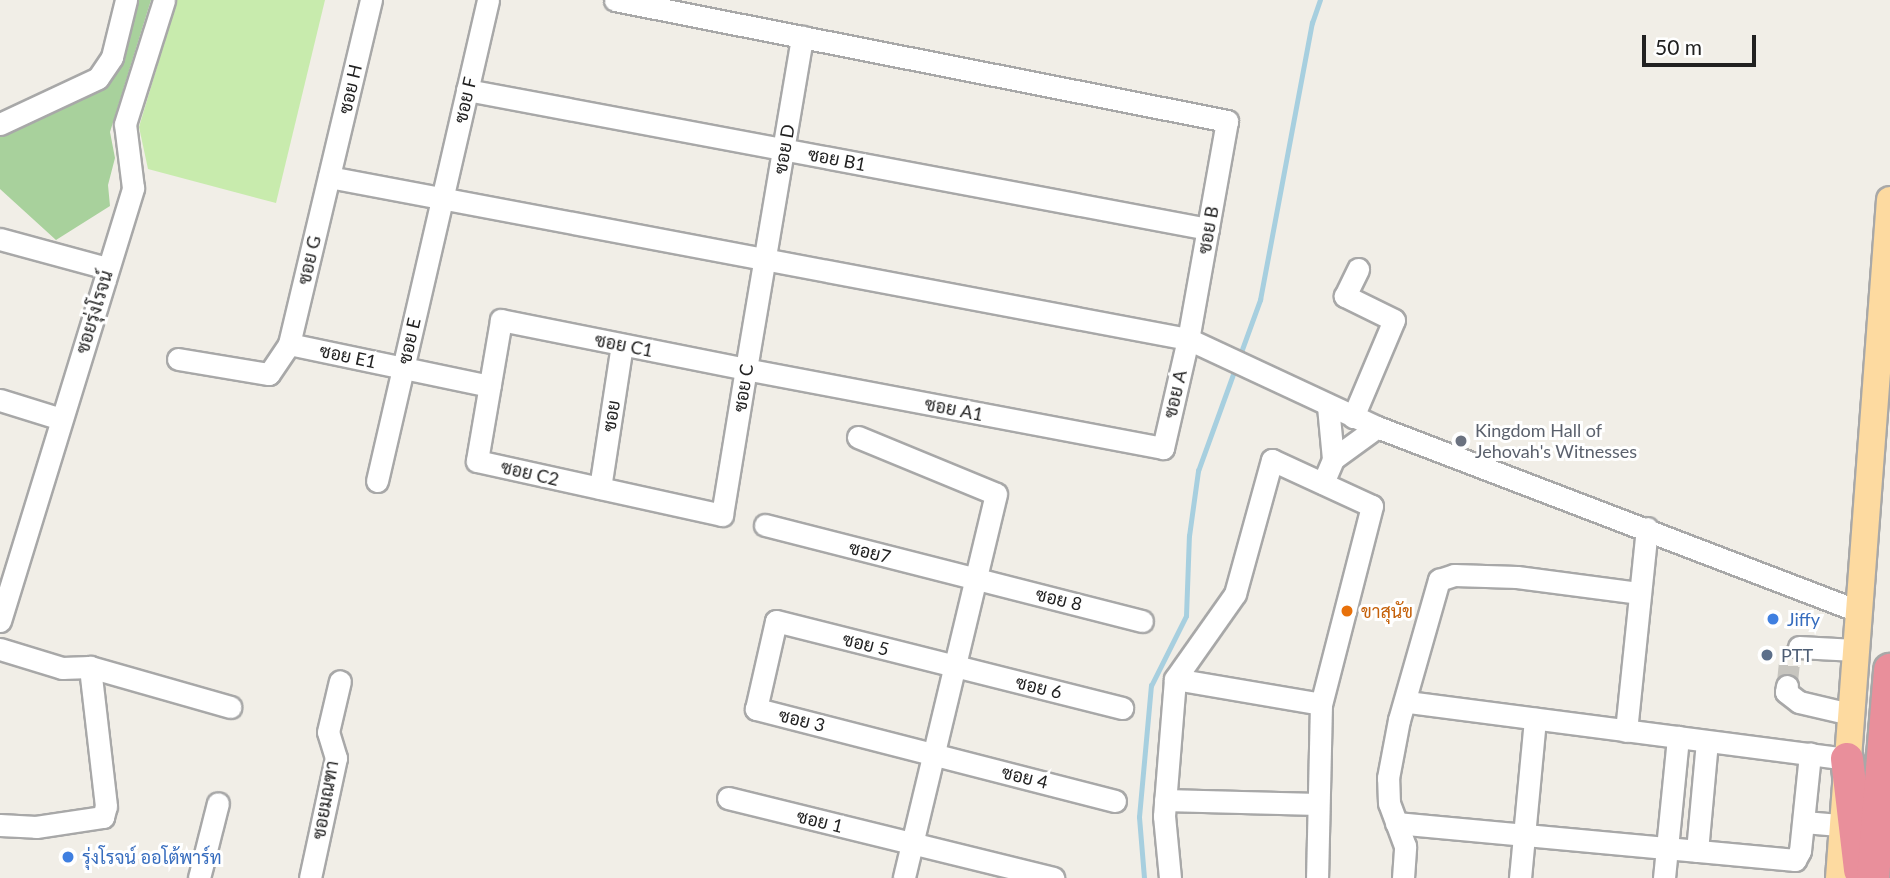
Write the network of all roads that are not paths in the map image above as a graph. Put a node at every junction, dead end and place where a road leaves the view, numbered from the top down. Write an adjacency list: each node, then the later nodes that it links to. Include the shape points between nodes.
1 (126, 0): 8 (street, via 112,57 98,78)
2 (164, 0): 16 (street, ซอยรุ่งโรจน์, via 125,124 133,188)
3 (371, 0): 10 (street, ซอย H)
4 (488, 0): 7 (street, ซอย F)
5 (615, 0): 6 (street)
6 (802, 37): 9 (street, ซอย D); 13 (street, ซอย B, via 1227,121)
7 (467, 90): 9 (street, ซอย B1); 11 (street, ซอย F)
8 (0, 124)
9 (783, 149): 13 (street, ซอย B1); 15 (street, ซอย D)
10 (329, 177): 11 (street); 20 (street, ซอย G)
11 (442, 200): 15 (street); 23 (street, ซอย E)
12 (1890, 200): 43 (main road)
13 (1208, 229): 19 (street, ซอย B)
14 (0, 239): 16 (street)
15 (765, 260): 19 (street); 24 (street, ซอย C)
16 (107, 268): 29 (street, ซอยรุ่งโรจน์)
17 (1358, 269): 28 (street, via 1345,296 1394,320)
18 (501, 320): 21 (street, ซอย C1); 25 (street, ซอย C2)
19 (1188, 339): 27 (street); 32 (street, ซอย A)
20 (289, 344): 22 (street, via 269,374); 23 (street, ซอย E1)
21 (622, 345): 24 (street, ซอย C1); 36 (street, ซอย)
22 (178, 359)
23 (403, 368): 25 (street, ซอย E1); 34 (street, ซอย E)
24 (746, 369): 32 (street, ซอย A1); 37 (street, ซอย C)
25 (490, 386): 36 (street, ซอย C2, via 477,461)
26 (0, 400): 29 (street)
27 (1328, 406): 28 (street); 33 (street)
28 (1353, 417): 30 (street)
29 (61, 419): 42 (street, ซอยรุ่งโรจน์)
30 (1377, 427): 33 (street); 39 (street)
31 (858, 437): 40 (street, via 996,494)
32 (1163, 448)
33 (1333, 459): 35 (street)
34 (377, 481)
35 (1323, 483): 53 (street, via 1272,460 1235,594); 57 (street, via 1372,506)
36 (600, 488): 37 (street, ซอย C2)
37 (722, 515)
38 (765, 525): 40 (street, ซอย7)
39 (1647, 528): 41 (street); 43 (street)
40 (976, 578): 46 (street, ซอย 8); 50 (street)
41 (1637, 593): 56 (street, via 1517,577 1454,575 1439,580); 62 (street)
42 (4, 598): 44 (street, ซอยรุ่งโรจน์)
43 (1858, 611): 49 (main road)
44 (0, 621)
45 (776, 621): 50 (street, ซอย 5); 65 (street, ซอย 3, via 756,709)
46 (1142, 621)
47 (1800, 647): 49 (street)
48 (0, 649): 51 (street, via 62,668)
49 (1855, 650): 60 (main road)
50 (955, 666): 59 (street, ซอย 6); 65 (street)
51 (90, 667): 58 (street); 75 (street, via 106,806 103,817 36,827)
52 (1890, 670): 92 (highway)
53 (1175, 679): 57 (street); 69 (street)
54 (340, 681): 82 (street, ซอยมณฑา, via 328,732 336,758)
55 (1787, 686): 60 (street, via 1786,692 1799,702)
56 (1408, 702): 61 (street); 74 (street, via 1399,720 1388,778)
57 (1321, 704): 72 (street)
58 (229, 706)
59 (1122, 708)
60 (1850, 714): 67 (main road)
61 (1535, 719): 62 (street); 77 (street)
62 (1626, 731): 63 (street)
63 (1678, 737): 64 (street); 79 (street)
64 (1707, 741): 66 (street); 80 (street)
65 (934, 754): 70 (street, ซอย 4); 78 (street)
66 (1810, 754): 67 (street); 73 (street)
67 (1847, 759): 76 (main road); 91 (highway)
68 (728, 798): 78 (street, ซอย 1)
69 (1165, 800): 72 (street); 85 (street)
70 (1115, 801)
71 (218, 803): 81 (street)
72 (1317, 804): 86 (street)
73 (1804, 822): 76 (street); 80 (street, via 1801,851 1795,860)
74 (1396, 823): 77 (street); 87 (street, via 1405,846)
75 (0, 825)
76 (1842, 825): 90 (main road)
77 (1524, 834): 79 (street); 88 (street)
78 (913, 843): 83 (street); 84 (street, ซอย 1)
79 (1668, 848): 80 (street); 89 (street)
80 (1697, 850)
81 (199, 878)
82 (310, 878)
83 (904, 878)
84 (1053, 878)
85 (1170, 878)
86 (1317, 878)
87 (1403, 878)
88 (1520, 878)
89 (1664, 878)
90 (1839, 878)
91 (1861, 878)
92 (1873, 878)

